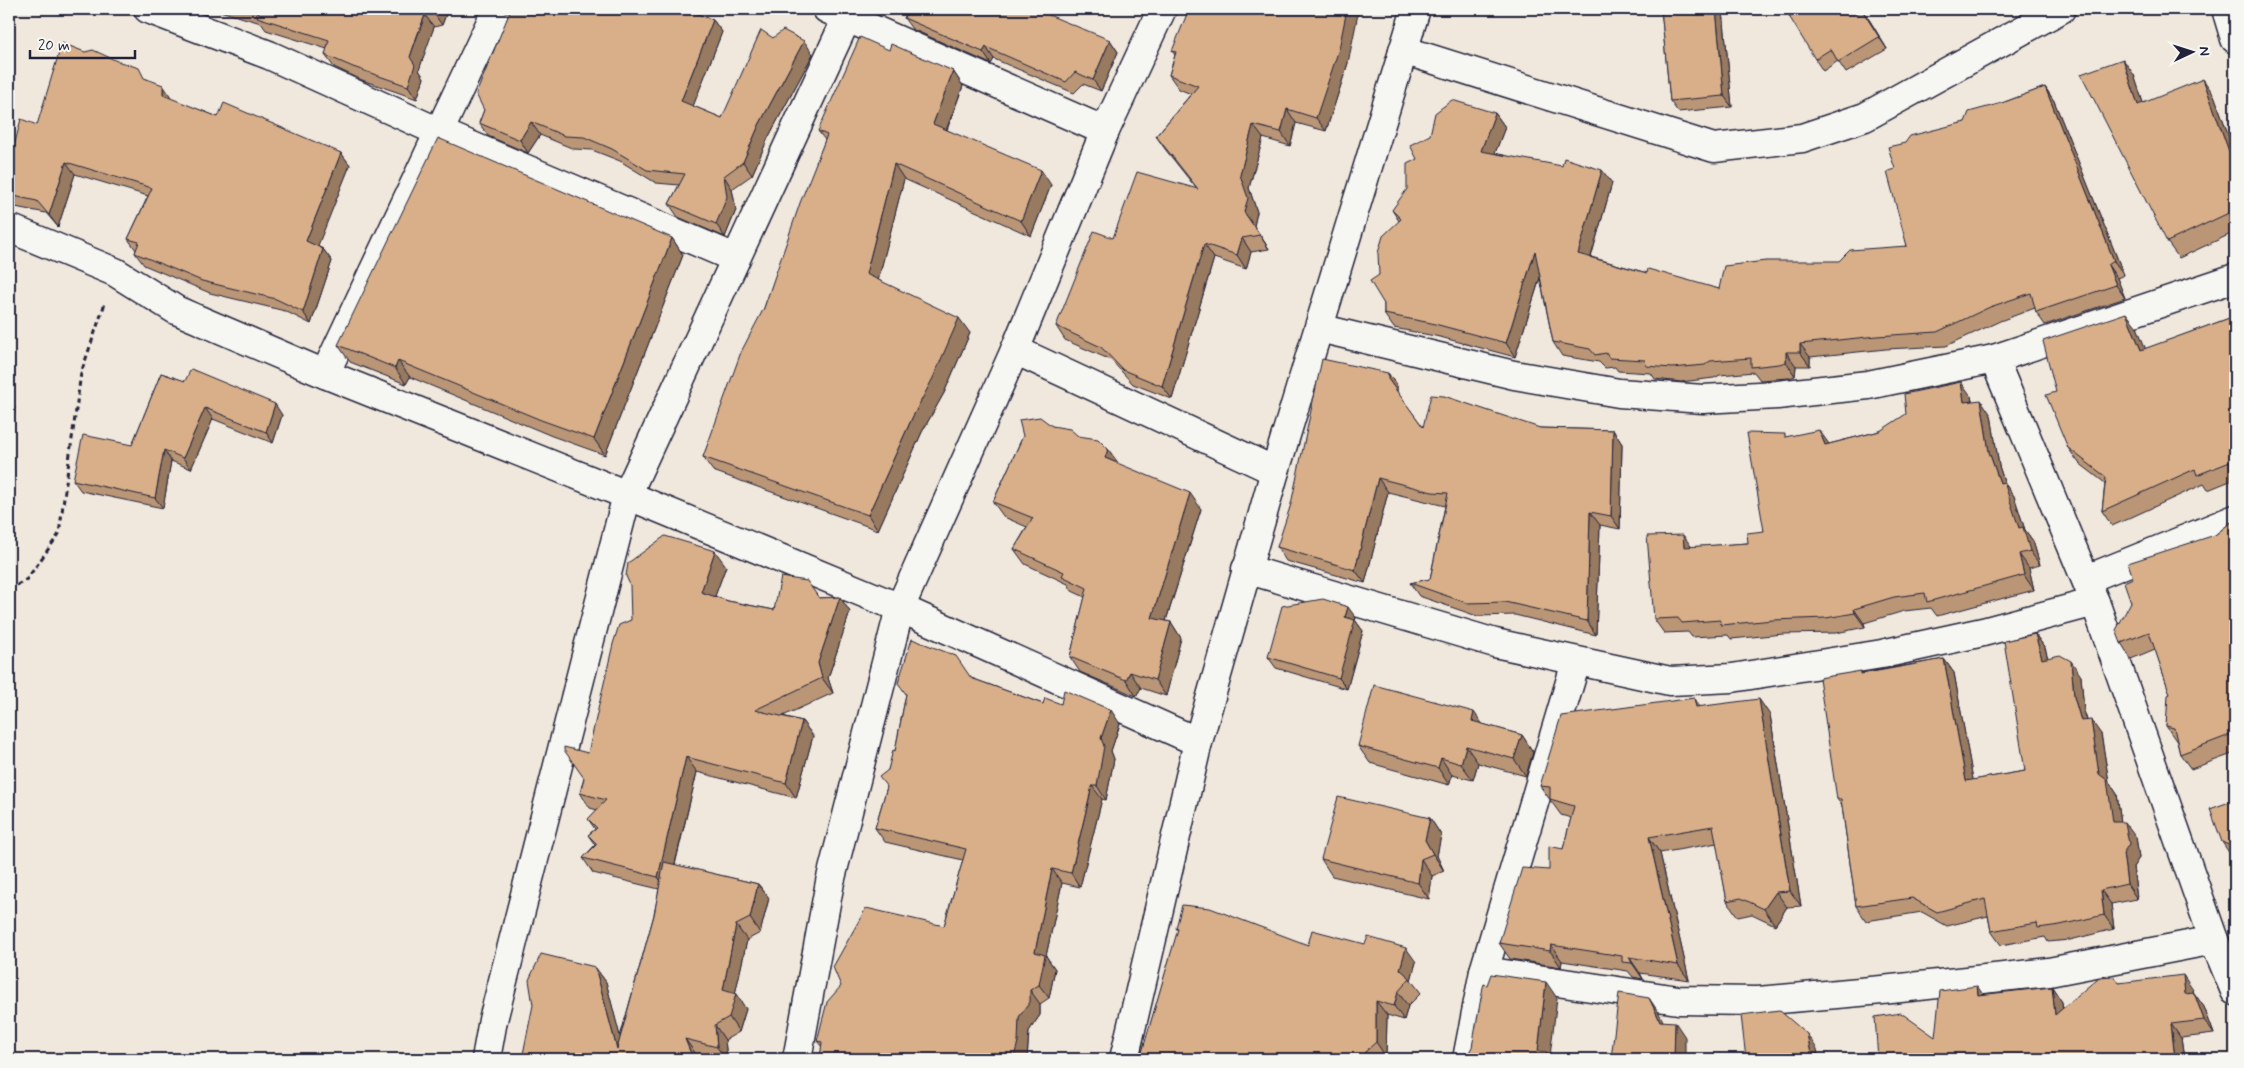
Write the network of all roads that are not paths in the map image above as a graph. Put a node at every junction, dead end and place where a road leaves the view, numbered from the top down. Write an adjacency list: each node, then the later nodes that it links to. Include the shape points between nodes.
1 (148, 9): 11 (street, via 269,55)
2 (497, 9): 11 (street)
3 (1162, 9): 10 (street)
4 (1416, 9): 9 (street)
5 (2061, 9): 9 (street, via 1865,116 1802,138 1714,148)
6 (2226, 9): 8 (street)
7 (841, 12): 10 (street); 13 (street)
8 (2235, 39)
9 (1403, 50): 15 (street)
10 (1105, 131): 16 (street)
11 (439, 132): 13 (street); 18 (street)
12 (9, 228): 18 (street, via 115,272 176,310)
13 (735, 258): 20 (street)
14 (2235, 278): 17 (street)
15 (1319, 328): 17 (street, via 1514,375 1619,392 1703,399 1868,385); 19 (street)
16 (1015, 350): 19 (street); 24 (street)
17 (1994, 359): 23 (street)
18 (326, 374): 20 (street)
19 (1275, 471): 22 (street)
20 (627, 495): 24 (street); 30 (street, via 500,992)
21 (2235, 519): 23 (street)
22 (1246, 569): 25 (street, via 1495,643); 26 (street)
23 (2091, 590): 25 (street, via 1983,632 1882,654 1732,678 1670,681); 27 (street)
24 (900, 608): 26 (street); 31 (street, via 830,882)
25 (1576, 662): 28 (street)
26 (1198, 742): 32 (street)
27 (2214, 940): 28 (street, via 2049,972 1758,1001 1678,1000); 29 (street)
28 (1484, 971): 33 (street)
29 (2235, 991)
30 (486, 1059)
31 (796, 1059)
32 (1124, 1059)
33 (1467, 1059)

